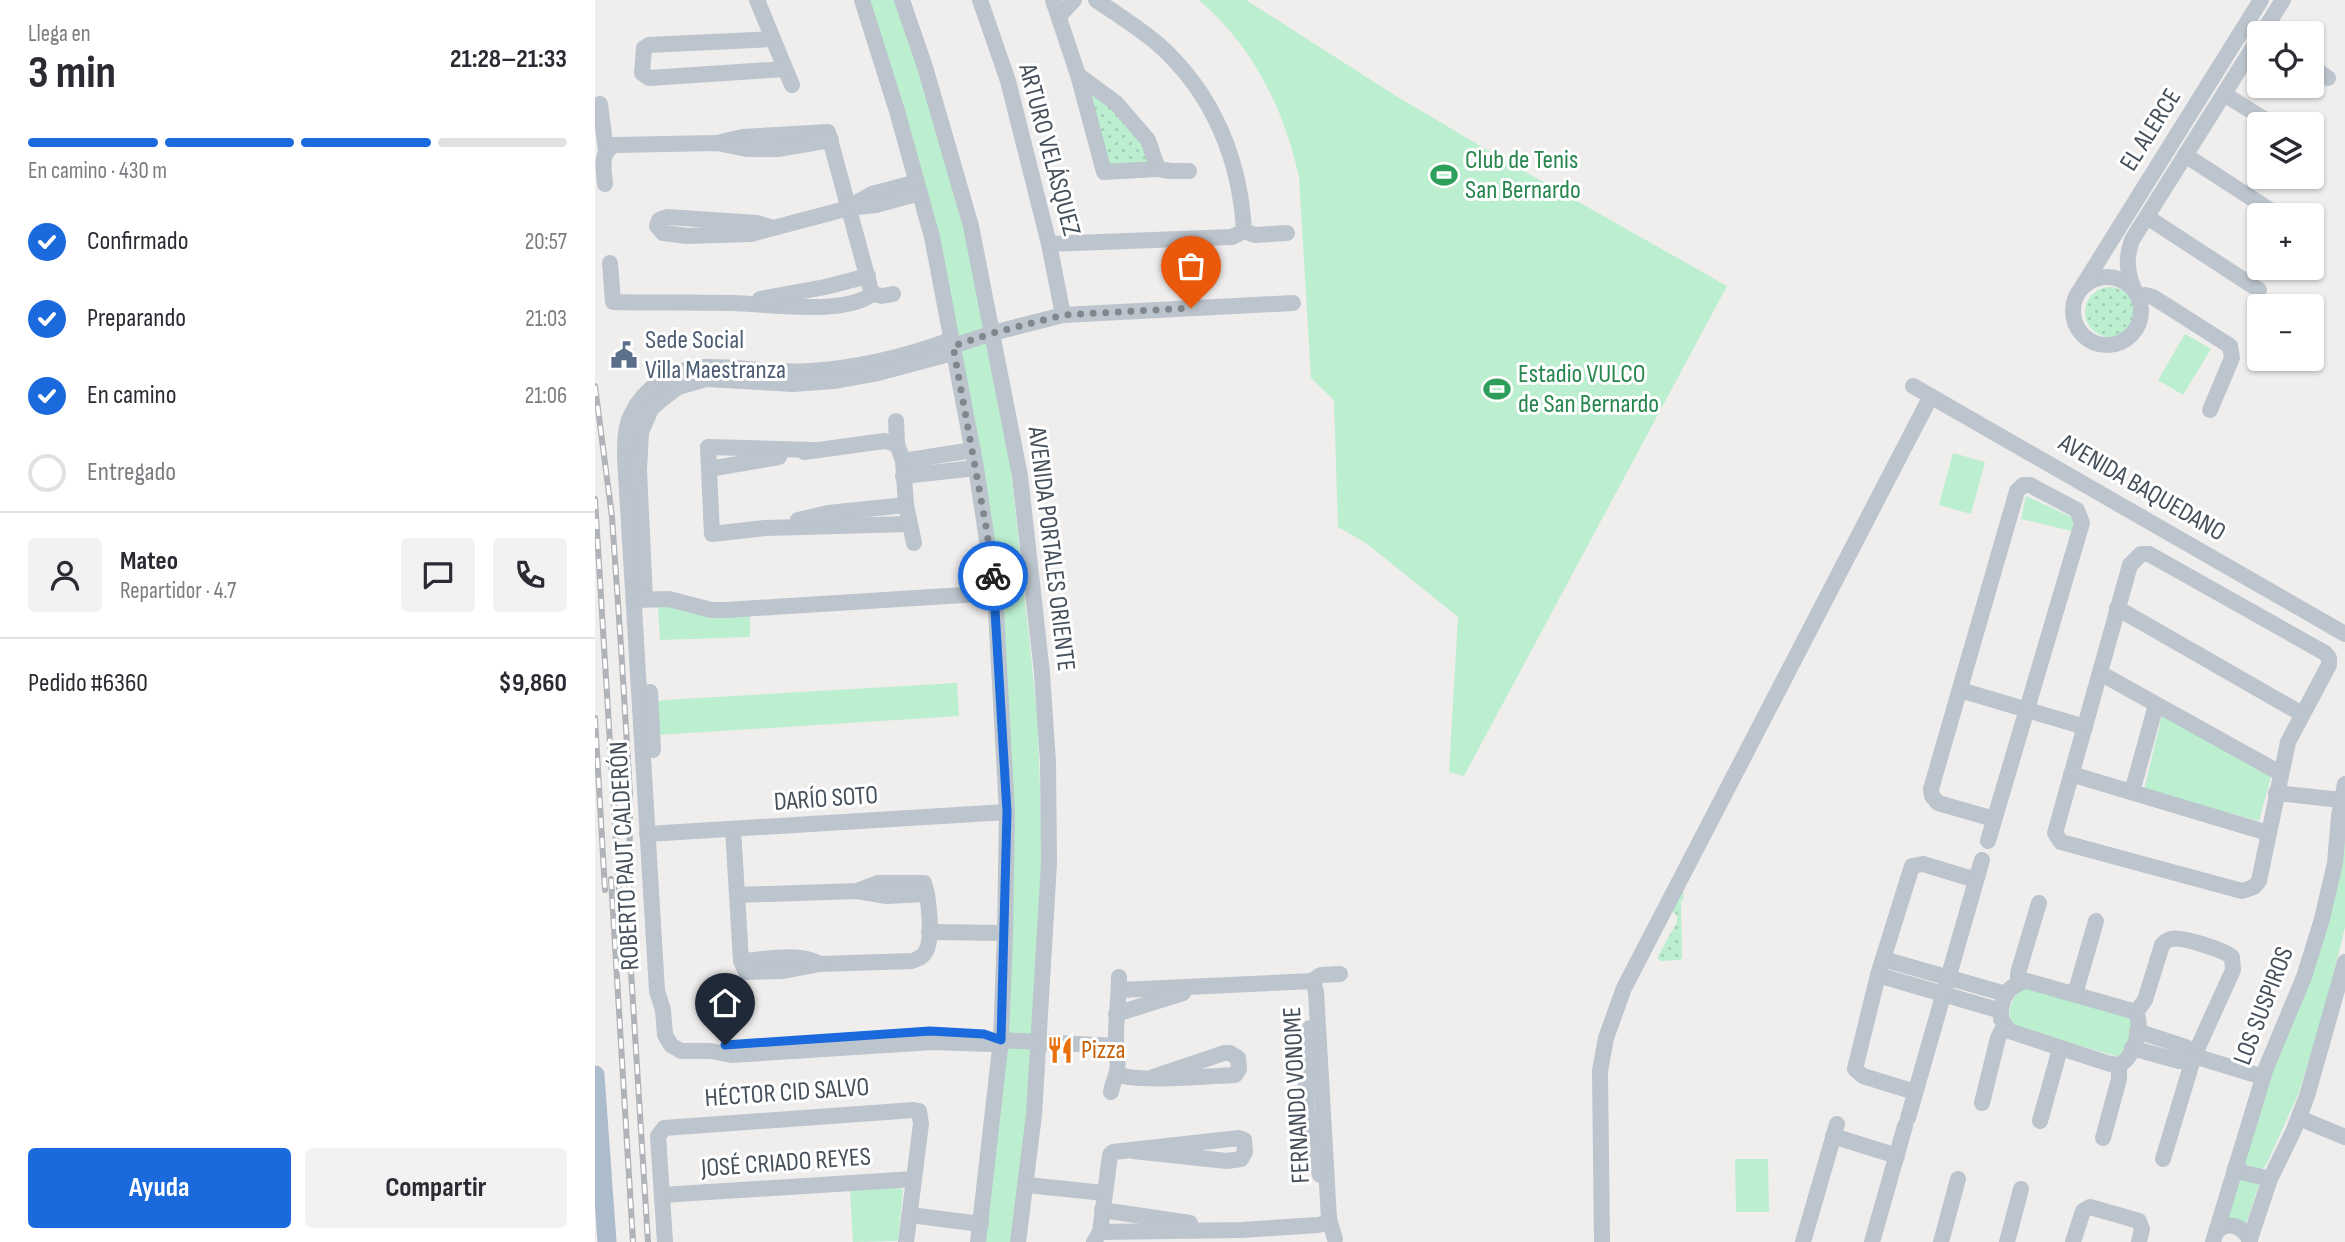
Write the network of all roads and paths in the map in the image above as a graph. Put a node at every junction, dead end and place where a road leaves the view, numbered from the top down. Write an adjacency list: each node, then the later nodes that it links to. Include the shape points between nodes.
1 (757, 0): 12 (street)
2 (862, 0): 27 (street)
3 (902, 0): 45 (street, AVENIDA PORTALES ORIENTE, via 971,226)
4 (980, 0): 34 (street, ARTURO VELÁSQUEZ, via 1008,81)
5 (1053, 0): 10 (street)
6 (1074, 0): 10 (street)
7 (1096, 0): 32 (street, via 1158,44 1202,96 1232,156)
8 (2261, 0): 37 (street, EL ALERCE)
9 (2283, 0): 11 (street, EL ALERCE)
10 (1059, 16): 15 (street)
11 (2270, 21)
12 (773, 39): 14 (street); 14 (street, via 649,46 644,48 642,73 649,78)
13 (2247, 57): 19 (street, EL ALERCE)
14 (785, 69): 18 (street)
15 (1078, 75): 24 (street, via 1116,103 1147,140); 24 (street, via 1104,172)
16 (2324, 76): 17 (street)
17 (2327, 78)
18 (792, 85)
19 (2224, 94): 21 (street); 23 (street, EL ALERCE)
20 (600, 104): 22 (street)
21 (2253, 112)
22 (606, 151): 26 (street); 29 (street, via 614,145 717,143 777,149 811,145 829,136)
23 (2185, 155): 28 (street); 30 (street, EL ALERCE)
24 (1159, 169): 25 (street)
25 (1189, 171)
26 (605, 184)
27 (918, 187): 29 (street, via 872,194); 46 (street)
28 (2259, 203)
29 (849, 208): 31 (street); 36 (street)
30 (2147, 217): 38 (street); 41 (street, EL ALERCE, via 2128,252 2128,271)
31 (773, 228): 31 (street, via 667,217 657,226 663,233 687,236 741,235)
32 (1244, 231): 33 (street); 34 (street, via 1232,237)
33 (1287, 233)
34 (1049, 244): 44 (street, ARTURO VELÁSQUEZ)
35 (610, 263): 42 (street, via 613,302)
36 (868, 276): 39 (street); 42 (street)
37 (2082, 287): 41 (street, via 2111,276 2130,285); 41 (street, EL ALERCE, via 2072,307 2077,329 2095,343 2106,345 2117,344 2135,330 2141,309)
38 (2259, 290)
39 (872, 294): 40 (street); 42 (street, via 862,300 821,306)
40 (893, 294)
41 (2138, 295): 49 (street, via 2153,298 2230,346 2232,358)
42 (733, 303)
43 (1293, 303): 44 (street, ROBERTO PAUT CALDERÓN)
44 (1063, 315): 45 (street, ROBERTO PAUT CALDERÓN)
45 (993, 333): 46 (street, ROBERTO PAUT CALDERÓN); 102 (street, AVENIDA PORTALES ORIENTE, via 1020,476 1046,719 1049,863)
46 (953, 346): 53 (street); 62 (street, ROBERTO PAUT CALDERÓN, via 945,342 807,372 702,368 681,371 650,389 630,415 625,442)
47 (1913, 386): 48 (street, AVENIDA BAQUEDANO)
48 (1931, 396): 64 (street, AVENIDA BAQUEDANO); 147 (street, via 1624,988 1606,1038 1599,1079)
49 (2210, 410)
50 (896, 421): 51 (street)
51 (891, 442): 52 (street); 54 (street)
52 (812, 450): 56 (street); 56 (street, via 708,447)
53 (972, 450): 54 (street); 55 (street)
54 (903, 468): 55 (street); 57 (street)
55 (976, 468): 61 (street)
56 (709, 469): 59 (street, via 712,534)
57 (906, 505): 58 (street); 59 (street, via 828,513)
58 (910, 524): 59 (street); 60 (street)
59 (765, 528)
60 (914, 543)
61 (995, 593): 62 (street, via 726,610 669,599); 76 (street)
62 (639, 600): 80 (street, ROBERTO PAUT CALDERÓN)
63 (2117, 608): 65 (street); 69 (street); 69 (street, via 2130,565 2141,554 2149,554 2325,653 2329,665)
64 (2345, 634)
65 (2100, 673): 67 (street); 70 (street)
66 (1960, 690): 68 (street); 68 (street, via 2017,491 2031,485 2077,510 2082,523); 77 (street, via 1932,796 1938,803)
67 (2156, 705): 72 (street); 73 (street)
68 (2027, 710): 70 (street); 77 (street)
69 (2302, 714): 72 (street, via 2288,742)
70 (2085, 727): 71 (street)
71 (2071, 774): 73 (street); 79 (street, via 2055,833 2061,842 2242,891 2259,881)
72 (2280, 774): 75 (street)
73 (2132, 792): 79 (street)
74 (2343, 792): 75 (street); 111 (street, LOS SUSPIROS, via 2335,863 2322,919)
75 (2276, 793): 79 (street)
76 (1007, 812): 78 (street, DARÍO SOTO); 88 (street)
77 (1994, 819): 81 (street)
78 (733, 829): 80 (street, DARÍO SOTO); 84 (street)
79 (2268, 833)
80 (653, 834): 101 (street, ROBERTO PAUT CALDERÓN, via 657,991 665,1035 681,1051 731,1055)
81 (1988, 841)
82 (1982, 860): 83 (street)
83 (1976, 880): 90 (street, via 1923,864 1912,866); 93 (street)
84 (737, 895): 87 (street, via 857,891 871,884 920,882 926,894); 87 (street, via 741,961 750,973 820,964 917,960 926,952)
85 (2039, 903): 95 (street)
86 (2096, 921): 96 (street)
87 (929, 932): 88 (street)
88 (1005, 933): 101 (street)
89 (2345, 962): 115 (street)
90 (1881, 967): 93 (street); 113 (street, via 1855,1069 1863,1076)
91 (1340, 974): 94 (street, via 1321,975)
92 (1205, 985): 94 (street); 98 (street); 98 (street, via 1120,984)
93 (1946, 985): 95 (street); 99 (street); 113 (street)
94 (1314, 986): 133 (street, FERNANDO VONOME)
95 (2012, 989): 96 (street, via 2027,981); 99 (street)
96 (2075, 994): 97 (street)
97 (2136, 1012): 100 (street); 106 (street, via 2145,1000 2164,942 2176,938 2229,954 2233,970)
98 (1116, 1014): 103 (street)
99 (2002, 1018): 105 (street, via 2013,1033); 114 (street)
100 (2137, 1031): 104 (street); 106 (street, via 2186,1047)
101 (1001, 1040): 102 (street, ROBERTO PAUT CALDERÓN); 134 (street)
102 (1040, 1041): 103 (street, ROBERTO PAUT CALDERÓN); 127 (street, AVENIDA PORTALES ORIENTE)
103 (1116, 1046): 108 (street)
104 (2132, 1048): 106 (street, via 2179,1061); 107 (street)
105 (2060, 1049): 107 (street); 116 (street)
106 (2194, 1056): 111 (street); 121 (street)
107 (2119, 1065): 118 (street)
108 (1117, 1074): 110 (street); 112 (street)
109 (595, 1075): 123 (main road)
110 (1153, 1077)
111 (2263, 1077): 122 (street, LOS SUSPIROS)
112 (1111, 1092)
113 (1915, 1092): 120 (street)
114 (1982, 1102)
115 (2299, 1118): 117 (street); 126 (street)
116 (2040, 1121)
117 (2345, 1137)
118 (2103, 1138)
119 (1133, 1151): 119 (street, via 1239,1138 1244,1140 1245,1152 1241,1159 1227,1161); 129 (street, via 1110,1155)
120 (1897, 1156): 140 (street, via 1835,1130); 148 (street)
121 (2163, 1159)
122 (2235, 1168): 126 (street); 138 (street, LOS SUSPIROS)
123 (599, 1178): 142 (main road)
124 (914, 1179): 130 (street, JOSÉ CRIADO REYES); 130 (street, HÉCTOR CID SALVO, via 921,1124 919,1111 909,1110 669,1126 660,1131); 132 (street)
125 (1958, 1180): 149 (street)
126 (2270, 1180): 141 (street)
127 (1027, 1185): 129 (street); 146 (street, AVENIDA PORTALES ORIENTE)
128 (2021, 1189): 150 (street)
129 (1104, 1193): 131 (street)
130 (662, 1195): 143 (street)
131 (1102, 1210): 135 (street); 137 (street)
132 (910, 1215): 134 (street); 144 (street)
133 (1329, 1219): 135 (street, via 1318,1225); 139 (street, FERNANDO VONOME)
134 (981, 1224): 145 (street)
135 (1241, 1230): 137 (street)
136 (2140, 1234): 151 (street, via 2139,1221 2086,1208)
137 (1097, 1237)
138 (2215, 1237): 141 (street, via 2224,1226 2235,1226)
139 (1335, 1239)
140 (1806, 1241)
141 (2250, 1241)
142 (607, 1242)
143 (665, 1242)
144 (906, 1242)
145 (978, 1242)
146 (1018, 1242)
147 (1602, 1242)
148 (1872, 1242)
149 (1941, 1242)
150 (2007, 1242)
151 (2073, 1242)

